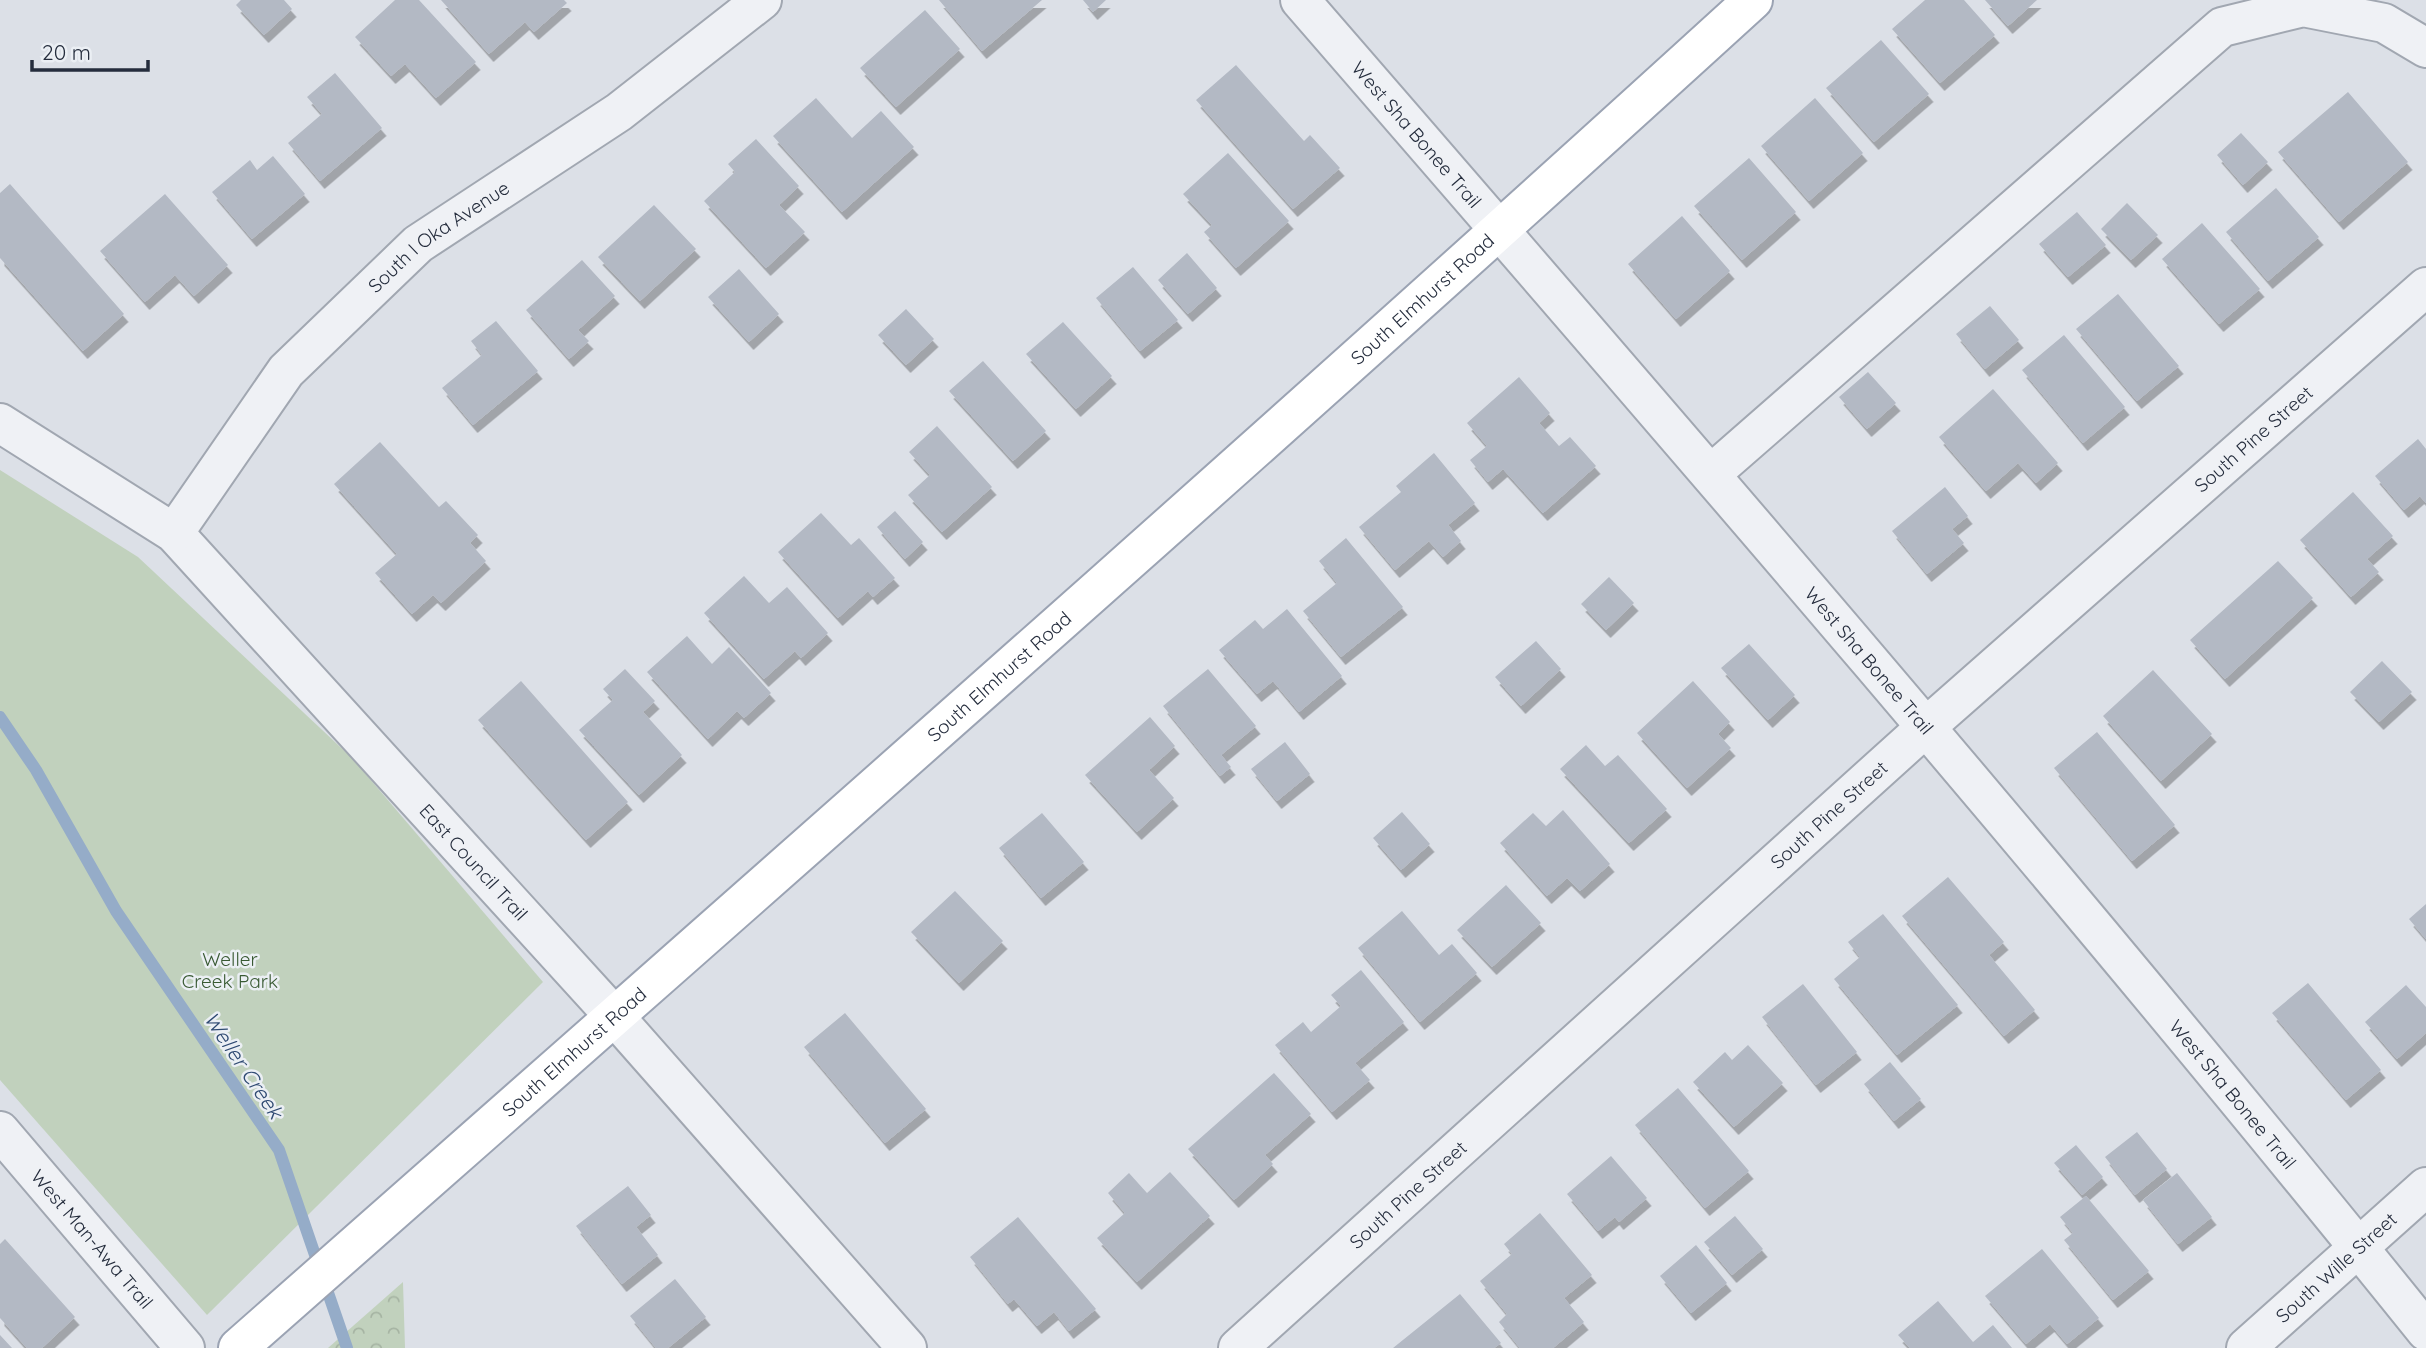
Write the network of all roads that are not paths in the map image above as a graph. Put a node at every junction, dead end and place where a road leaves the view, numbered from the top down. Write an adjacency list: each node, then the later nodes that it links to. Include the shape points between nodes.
1 (762, 0): 9 (street, South I Oka Avenue, via 619,111 418,244 286,372)
2 (1300, 0): 5 (street, West Sha Bonee Trail)
3 (1753, 0): 5 (main road, South Elmhurst Road)
4 (2426, 48): 8 (street, via 2384,23 2303,7 2222,27)
5 (1500, 230): 8 (street, West Sha Bonee Trail); 11 (main road, South Elmhurst Road)
6 (2426, 287): 10 (street, South Pine Street)
7 (0, 423): 9 (street, East Council Trail)
8 (1711, 474): 10 (street, West Sha Bonee Trail)
9 (174, 533): 11 (street, East Council Trail)
10 (1926, 727): 14 (street, West Sha Bonee Trail); 19 (street, South Pine Street)
11 (615, 1017): 16 (main road, South Elmhurst Road); 18 (street, East Council Trail)
12 (0, 1131): 17 (street, West Man-Awa Trail)
13 (2426, 1187): 14 (street, South Wille Street)
14 (2359, 1247): 15 (street, West Sha Bonee Trail); 20 (street, South Wille Street)
15 (2426, 1331)
16 (246, 1341)
17 (185, 1348)
18 (907, 1348)
19 (1238, 1348)
20 (2246, 1348)

